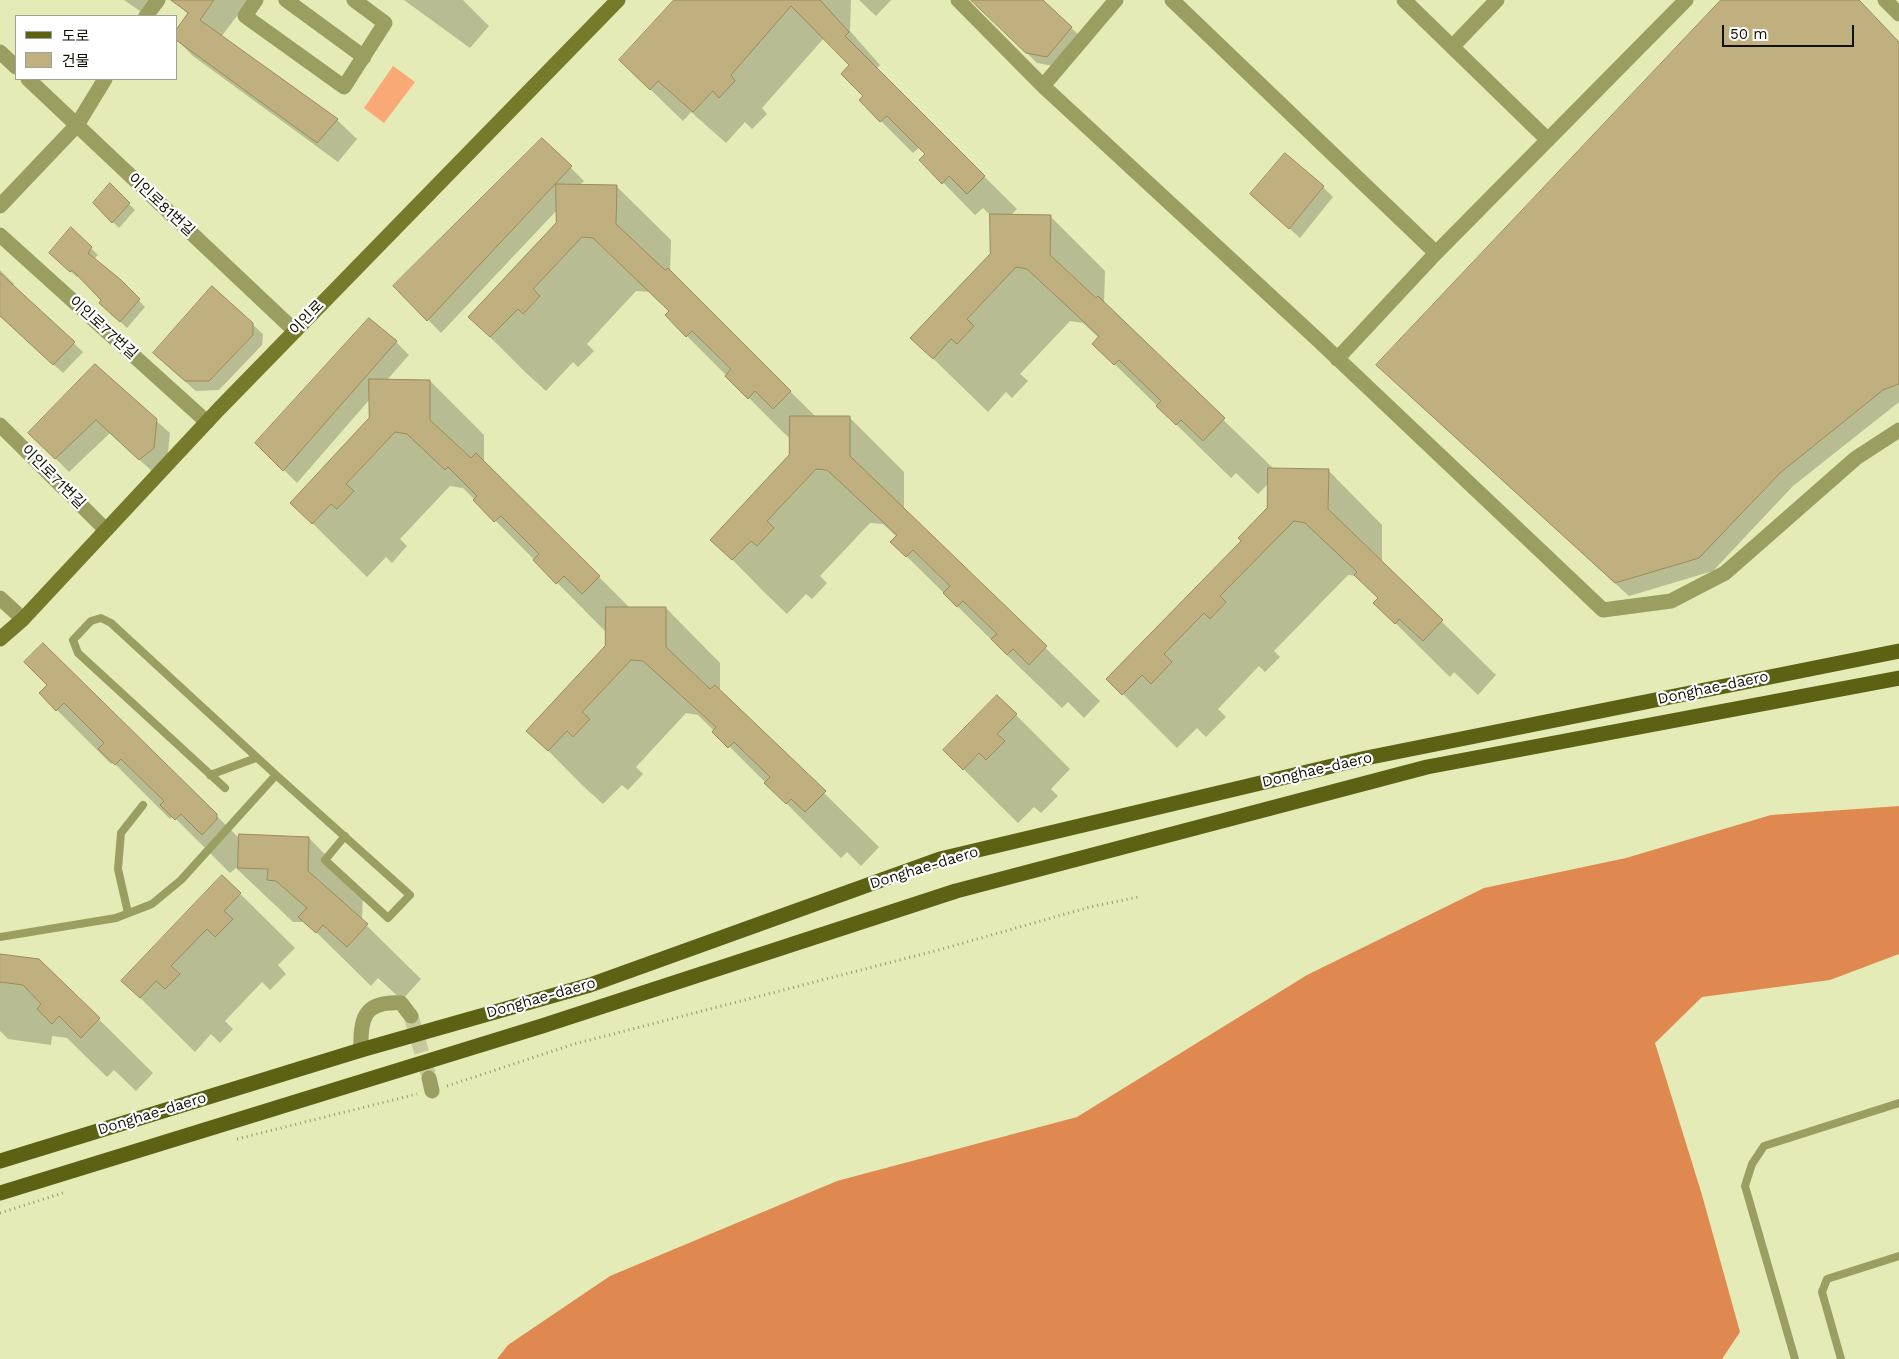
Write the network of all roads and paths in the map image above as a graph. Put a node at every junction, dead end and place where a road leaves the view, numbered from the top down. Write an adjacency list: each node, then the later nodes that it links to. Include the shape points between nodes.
1 (158, 0): 14 (street)
2 (256, 0): 17 (street, via 245,16 344,87)
3 (286, 0): 17 (street)
4 (354, 0): 17 (street, via 385,23)
5 (618, 0): 27 (street, 이인로)
6 (958, 0): 21 (street)
7 (1116, 0): 21 (street)
8 (1172, 0): 26 (street)
9 (1404, 0): 15 (street)
10 (1497, 0): 15 (street)
11 (1686, 0): 23 (street)
12 (1885, 0): 13 (street)
13 (1899, 14)
14 (147, 15)
15 (1452, 47): 23 (street)
16 (0, 52): 18 (street)
17 (364, 57)
18 (15, 66)
19 (29, 80): 22 (street, 이인로81번길)
20 (104, 80): 22 (street)
21 (1043, 86): 28 (street)
22 (77, 125): 24 (street); 27 (street, 이인로81번길)
23 (1548, 140): 26 (street)
24 (0, 206)
25 (0, 235): 29 (street, 이인로77번길)
26 (1436, 253): 28 (street)
27 (295, 331): 29 (street, 이인로)
28 (1338, 359): 31 (street, via 1603,610 1671,601 1726,573 1856,458)
29 (207, 422): 32 (street, 이인로)
30 (0, 425): 32 (street, 이인로71번길)
31 (1899, 430)
32 (106, 530): 34 (street, 이인로)
33 (0, 598): 34 (street)
34 (23, 619): 35 (street, 이인로)
35 (0, 639)
36 (1899, 651): 48 (main road, Donghae-daero, via 1366,758 940,859 590,985)
37 (1899, 678): 53 (main road, via 1427,767 956,891 552,1023)
38 (256, 758): 39 (lane); 39 (lane, via 110,623 101,618 91,621 73,640 78,653); 40 (lane)
39 (210, 775): 41 (lane)
40 (276, 775): 43 (lane); 45 (lane, via 181,880 152,904)
41 (224, 788)
42 (143, 805): 45 (lane, via 121,833 118,869)
43 (345, 836): 43 (lane, via 325,860 388,918 410,895)
44 (1138, 896): 50 (path, via 1090,906 942,949 574,1044 386,1100)
45 (128, 913): 46 (lane, via 116,918)
46 (0, 937)
47 (412, 1016): 48 (street, via 401,1003 387,1002 368,1011 360,1024)
48 (361, 1050): 51 (main road, Donghae-daero)
49 (1899, 1103): 56 (lane, via 1764,1146 1752,1164 1745,1186)
50 (235, 1139)
51 (0, 1161)
52 (75, 1188): 54 (path)
53 (0, 1193)
54 (0, 1213)
55 (1899, 1256): 57 (lane, via 1828,1279 1822,1292)
56 (1795, 1359)
57 (1841, 1359)

